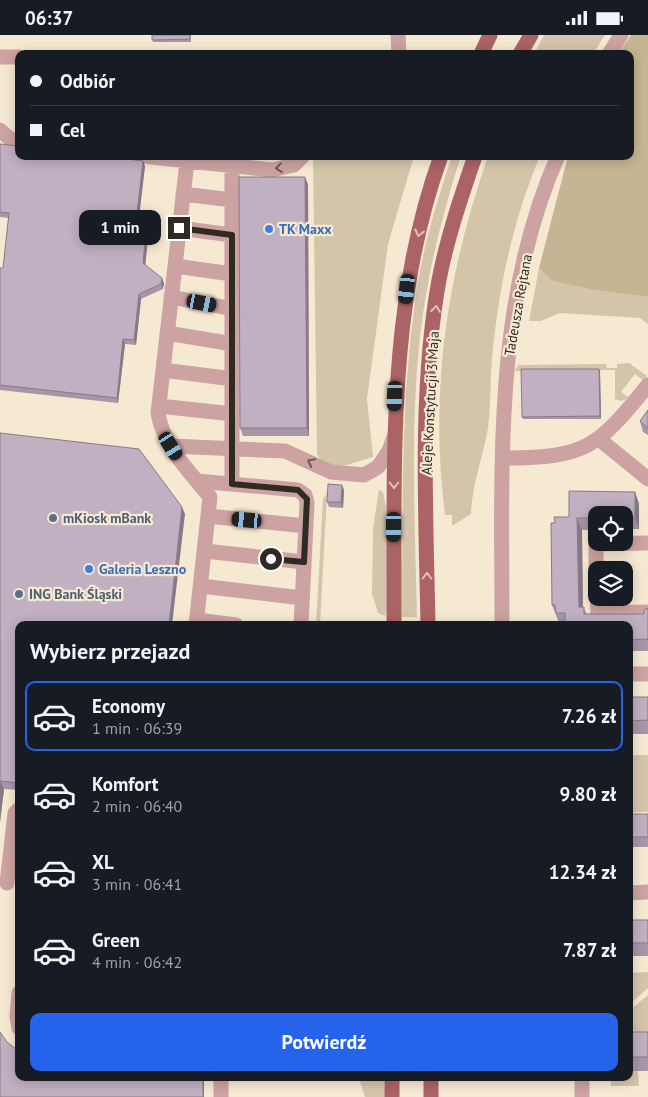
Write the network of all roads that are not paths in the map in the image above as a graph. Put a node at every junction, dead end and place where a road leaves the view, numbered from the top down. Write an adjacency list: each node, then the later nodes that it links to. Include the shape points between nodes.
1 (398, 35): 5 (street)
2 (490, 35): 6 (main road)
3 (530, 35): 7 (main road)
4 (621, 35): 8 (street)
5 (398, 50)
6 (483, 50)
7 (522, 50)
8 (612, 50)
9 (0, 57): 10 (street); 11 (street)
10 (15, 57)
11 (0, 63)
12 (0, 130): 13 (street)
13 (15, 140)
14 (178, 160): 19 (street); 20 (street)
15 (299, 160): 19 (street, one-way to 19, via 285,168)
16 (440, 160): 35 (main road, one-way to 35, via 409,271 395,396)
17 (474, 160): 56 (main road, Aleje Konstytucji 3 Maja, one-way to 17, via 427,413 431,350 440,280 459,202)
18 (557, 160): 39 (street, Tadeusza Rejtana, via 537,214 518,289 505,389)
19 (232, 167): 21 (street)
20 (183, 194): 21 (street); 22 (street)
21 (232, 200): 23 (street)
22 (179, 228): 23 (street); 24 (street)
23 (232, 235): 25 (street)
24 (175, 266): 25 (street); 26 (street)
25 (232, 274): 27 (street)
26 (171, 297): 27 (street); 28 (street)
27 (233, 309): 29 (street)
28 (167, 333): 29 (street); 30 (street)
29 (233, 344): 31 (street)
30 (163, 371): 31 (street); 33 (street)
31 (233, 379): 34 (street)
32 (648, 385): 36 (street, via 617,424)
33 (159, 406): 34 (street); 37 (street, via 161,429)
34 (233, 415): 38 (street)
35 (394, 437): 38 (street, one-way to 38, via 378,467 364,475 331,472 285,451); 55 (main road, one-way to 55)
36 (599, 439): 39 (street, via 576,452 545,458); 40 (street)
37 (171, 446): 38 (street); 41 (street)
38 (234, 449): 42 (street)
39 (503, 458): 57 (street, Tadeusza Rejtana)
40 (648, 479)
41 (197, 481): 42 (street); 43 (street, via 210,497)
42 (232, 484): 44 (street, via 302,492 307,499)
43 (208, 516): 44 (street); 46 (street)
44 (306, 526): 48 (street)
45 (648, 543): 47 (street, via 596,544)
46 (204, 551): 48 (street); 49 (street)
47 (596, 561)
48 (304, 562): 50 (street)
49 (201, 586): 50 (street); 53 (street)
50 (302, 598): 54 (street)
51 (598, 606): 52 (street, via 598,613)
52 (648, 612)
53 (197, 621)
54 (301, 621)
55 (394, 621)
56 (428, 621)
57 (502, 621)
58 (633, 674): 59 (street)
59 (648, 674)
60 (15, 813): 61 (street)
61 (9, 883)
62 (648, 892): 63 (street)
63 (633, 893)
64 (221, 1081): 68 (street)
65 (392, 1081): 69 (main road)
66 (431, 1081): 70 (main road)
67 (582, 1081): 71 (street)
68 (221, 1097)
69 (392, 1097)
70 (431, 1097)
71 (582, 1097)

